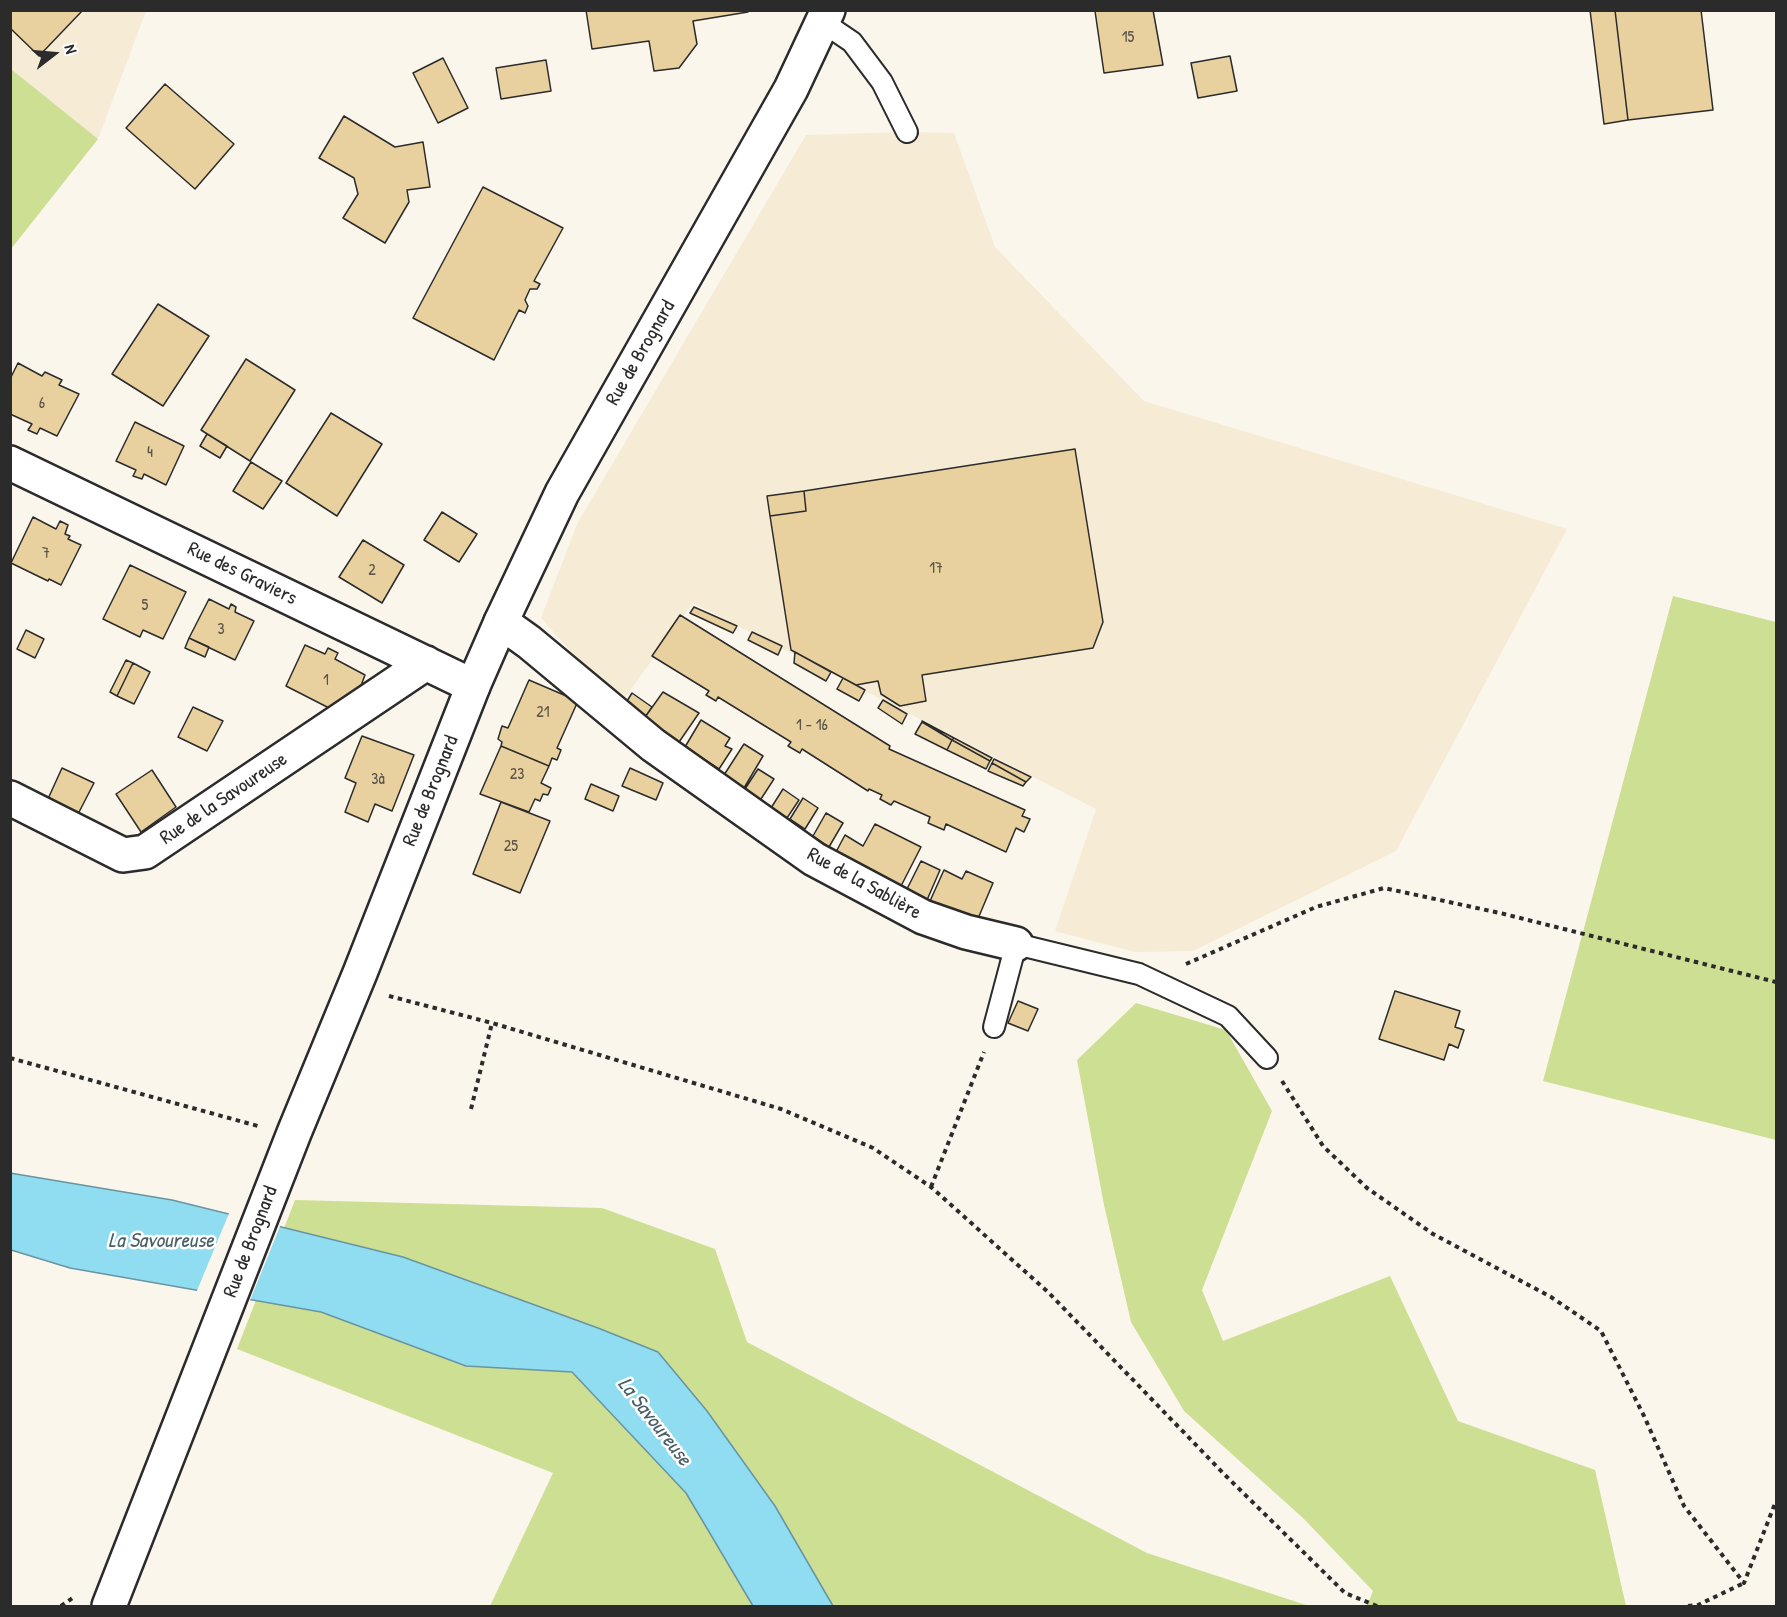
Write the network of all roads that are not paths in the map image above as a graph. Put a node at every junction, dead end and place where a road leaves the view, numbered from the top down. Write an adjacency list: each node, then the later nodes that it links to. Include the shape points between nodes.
1 (826, 17): 2 (lane, via 852,42 882,82); 4 (street, Rue de Brognard, via 791,89 562,493)
2 (907, 132)
3 (10, 463): 5 (street, Rue des Graviers)
4 (501, 622): 6 (street, Rue de Brognard); 8 (street, Rue de la Sablière, via 653,745 814,860 923,917)
5 (426, 663): 6 (street, Rue des Graviers); 7 (street, Rue de la Savoureuse, via 145,852 123,855)
6 (473, 686): 11 (street, Rue de Brognard)
7 (10, 798)
8 (1016, 944): 9 (lane); 10 (lane, Rue de la Sablière, via 1139,974 1228,1016)
9 (994, 1027)
10 (1267, 1058)
11 (109, 1606)

